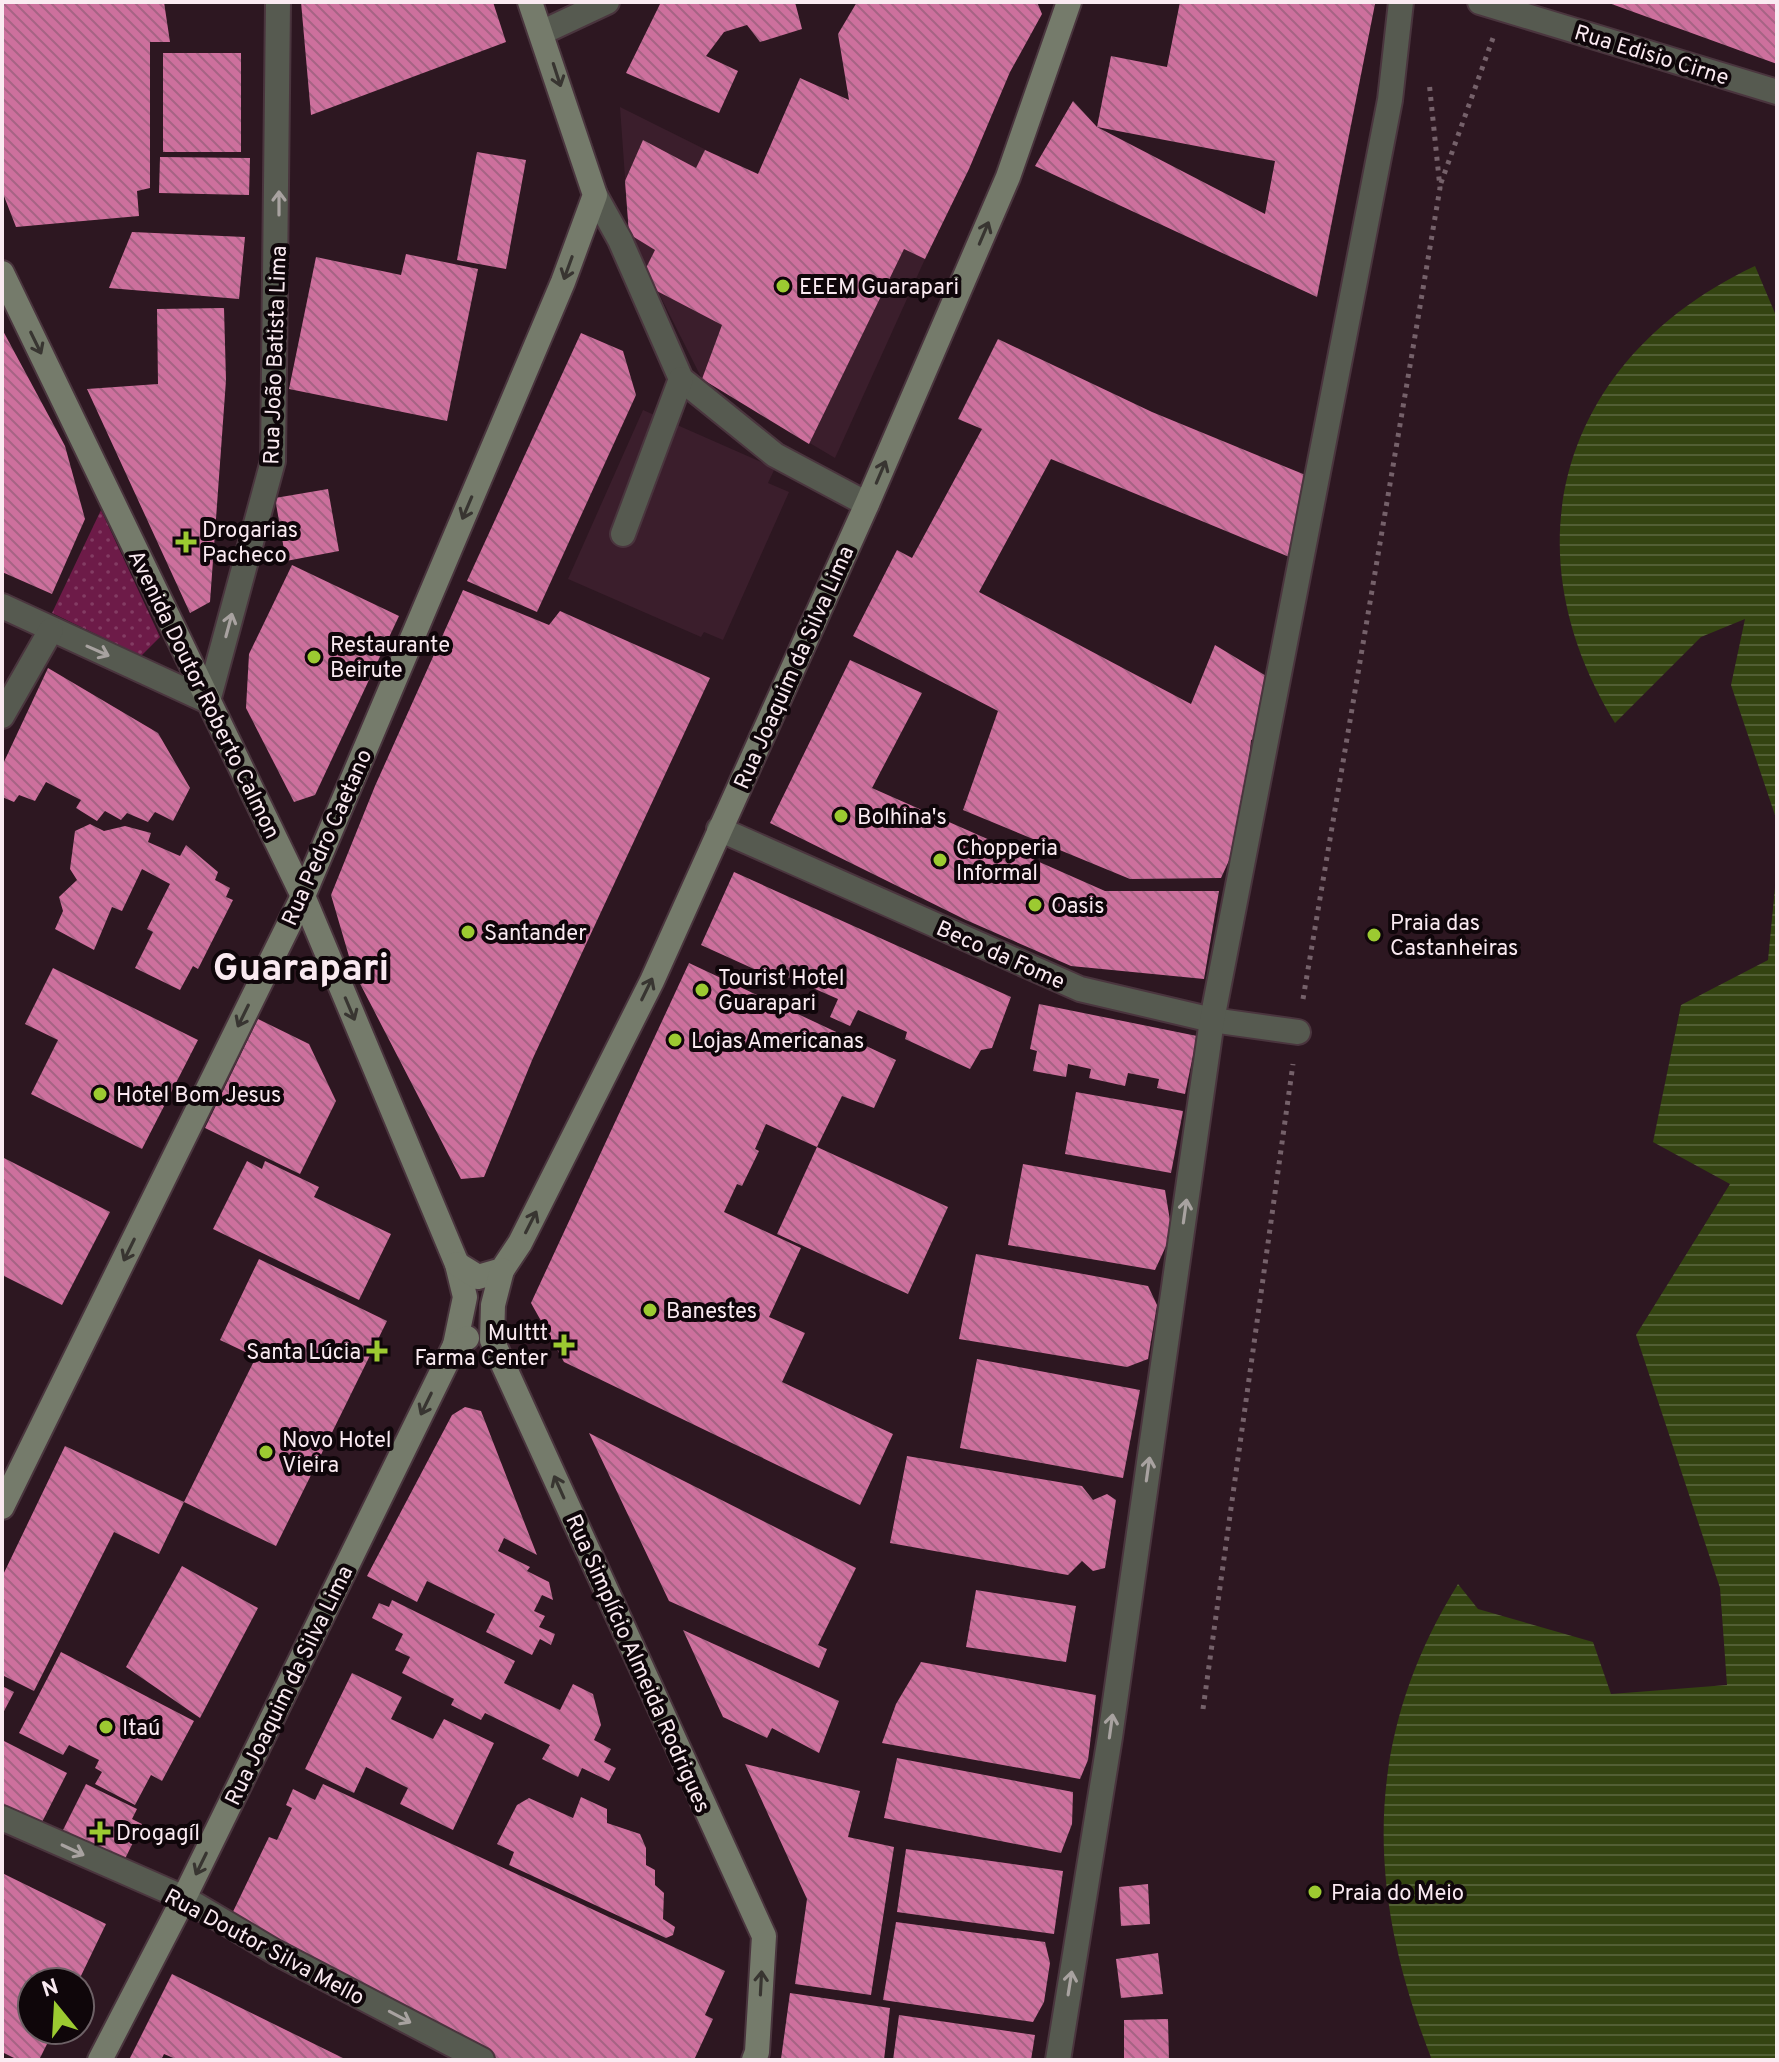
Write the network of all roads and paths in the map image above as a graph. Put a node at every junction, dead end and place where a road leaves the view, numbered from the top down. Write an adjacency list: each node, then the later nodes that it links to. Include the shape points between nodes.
1 (278, 2): 19 (street, Rua João Batista Lima, one-way to 1, via 273,461)
2 (530, 2): 7 (street)
3 (607, 2): 7 (street)
4 (1401, 2): 23 (street, via 1390,100)
5 (1480, 2): 10 (street, Rua Edisio Cirne)
6 (1067, 3): 15 (street, Rua Joaquim da Silva Lima, one-way to 6, via 1008,177)
7 (543, 32): 12 (street, one-way to 12)
8 (1495, 32): 11 (path)
9 (1429, 79): 11 (path)
10 (1777, 92)
11 (1440, 188): 24 (path)
12 (595, 195): 14 (street); 22 (street, Rua Pedro Caetano, one-way to 22)
13 (2, 273): 19 (street, Avenida Doutor Roberto Calmon, one-way to 19)
14 (681, 379): 15 (street, via 775,455); 16 (street)
15 (867, 504): 21 (street, Rua Joaquim da Silva Lima)
16 (623, 534)
17 (2, 606): 18 (street)
18 (51, 630): 19 (street, one-way to 19); 20 (street)
19 (208, 701): 22 (street, Avenida Doutor Roberto Calmon)
20 (2, 716)
21 (719, 829): 23 (street, Beco da Fome, via 1080,989); 26 (street, Rua Joaquim da Silva Lima, one-way to 21, via 652,981)
22 (303, 896): 25 (street, Avenida Doutor Roberto Calmon, one-way to 25); 29 (street, Rua Pedro Caetano, one-way to 29)
23 (1212, 1020): 24 (street, Beco da Fome); 36 (street, one-way to 23, via 1110,1737)
24 (1298, 1032): 30 (path)
25 (457, 1264): 26 (street, via 478,1277); 28 (street, Avenida Doutor Roberto Calmon, via 465,1297)
26 (502, 1270): 27 (street, Rua Simplício Almeida Rodrigues)
27 (492, 1340): 28 (street, via 473,1334); 35 (street, Rua Simplício Almeida Rodrigues, one-way to 27, via 764,1936)
28 (455, 1345): 32 (street, Rua Joaquim da Silva Lima, one-way to 32)
29 (2, 1507)
30 (1203, 1709)
31 (2, 1818): 32 (street, Rua Doutor Silva Mello, one-way to 32)
32 (184, 1898): 33 (street, Rua Joaquim da Silva Lima); 34 (street, Rua Doutor Silva Mello, one-way to 34)
33 (100, 2060)
34 (482, 2060)
35 (754, 2060)
36 (1058, 2060)

